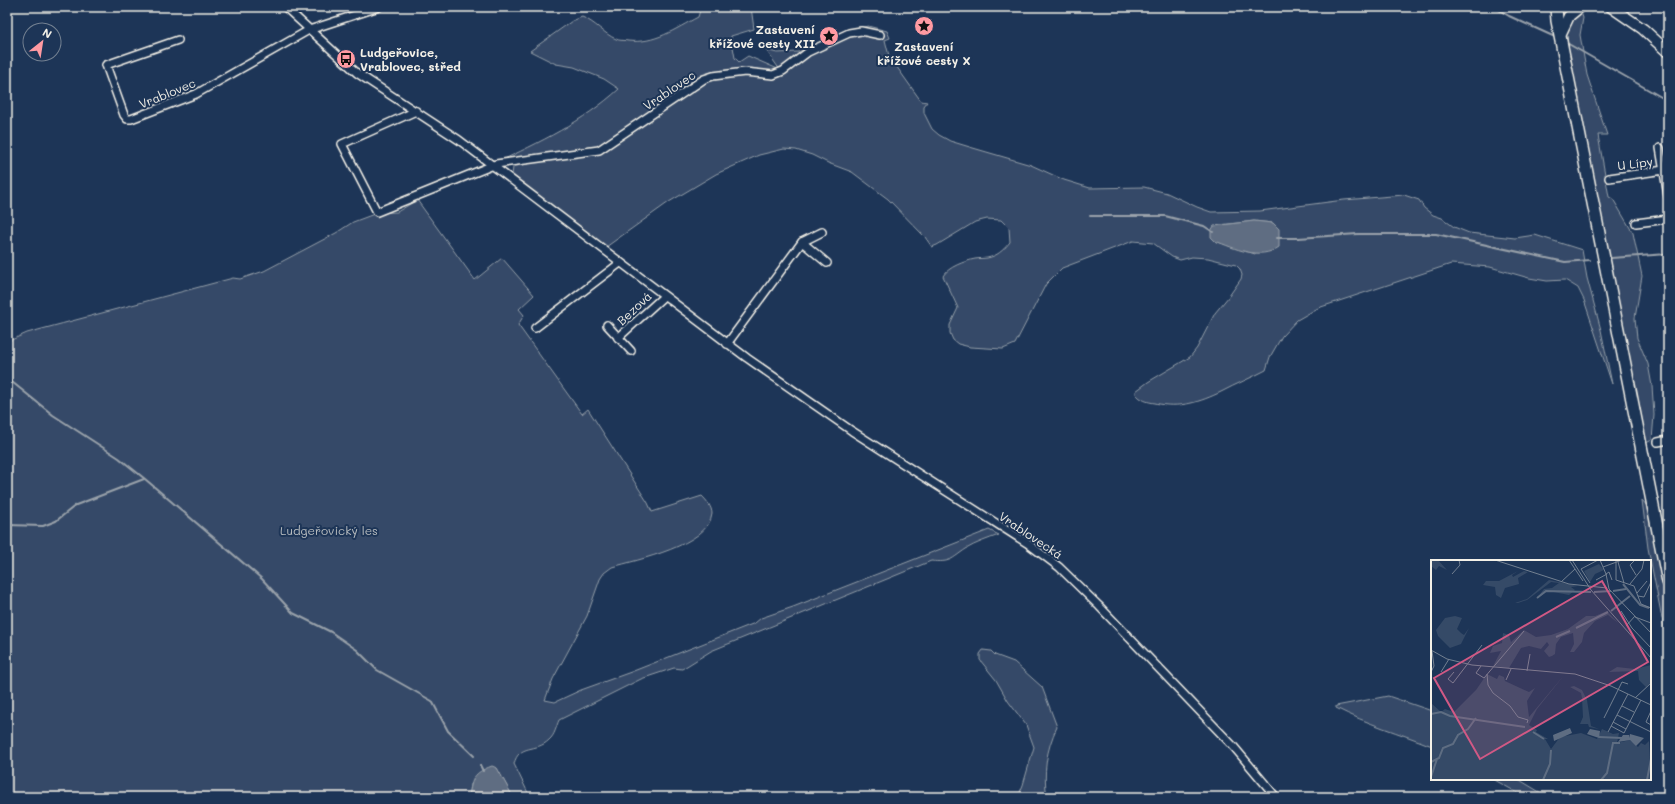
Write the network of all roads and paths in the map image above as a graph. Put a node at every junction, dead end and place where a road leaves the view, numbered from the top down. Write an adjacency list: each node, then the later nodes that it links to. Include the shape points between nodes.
1 (285, 7): 8 (street)
2 (379, 7): 8 (street, Vrablovec)
3 (1550, 7): 7 (street)
4 (1556, 7): 7 (main road)
5 (1580, 7): 10 (street, via 1569,16)
6 (1611, 7): 12 (street, via 1643,29)
7 (1557, 21): 10 (main road)
8 (309, 30): 11 (street, Vrablovec, via 196,94 131,119 127,118 106,65); 13 (street, via 357,73)
9 (880, 35): 15 (street, Vrablovec, via 861,31 849,33 808,52 783,71 773,75 745,72 704,79 599,150)
10 (1560, 35): 33 (main road)
11 (178, 40)
12 (1668, 52)
13 (416, 111): 15 (street); 15 (street, Vrablovec, via 342,144 377,212)
14 (1660, 148): 16 (street)
15 (492, 166): 23 (street)
16 (1664, 170): 17 (street, U Lípy); 18 (street)
17 (1609, 178)
18 (1668, 196)
19 (1668, 219): 20 (street)
20 (1636, 223)
21 (822, 232): 22 (street)
22 (802, 242): 24 (street); 29 (street)
23 (620, 263): 25 (street); 27 (street)
24 (827, 263)
25 (664, 296): 28 (street, Bezová); 29 (street)
26 (607, 325): 28 (street, Bezová)
27 (535, 328)
28 (618, 338): 30 (street, Bezová)
29 (727, 344): 34 (street, Vrablovecká, via 834,419 1027,543 1059,567 1234,747)
30 (630, 351)
31 (1668, 440): 32 (street)
32 (1658, 442)
33 (1668, 582)
34 (1276, 797)

